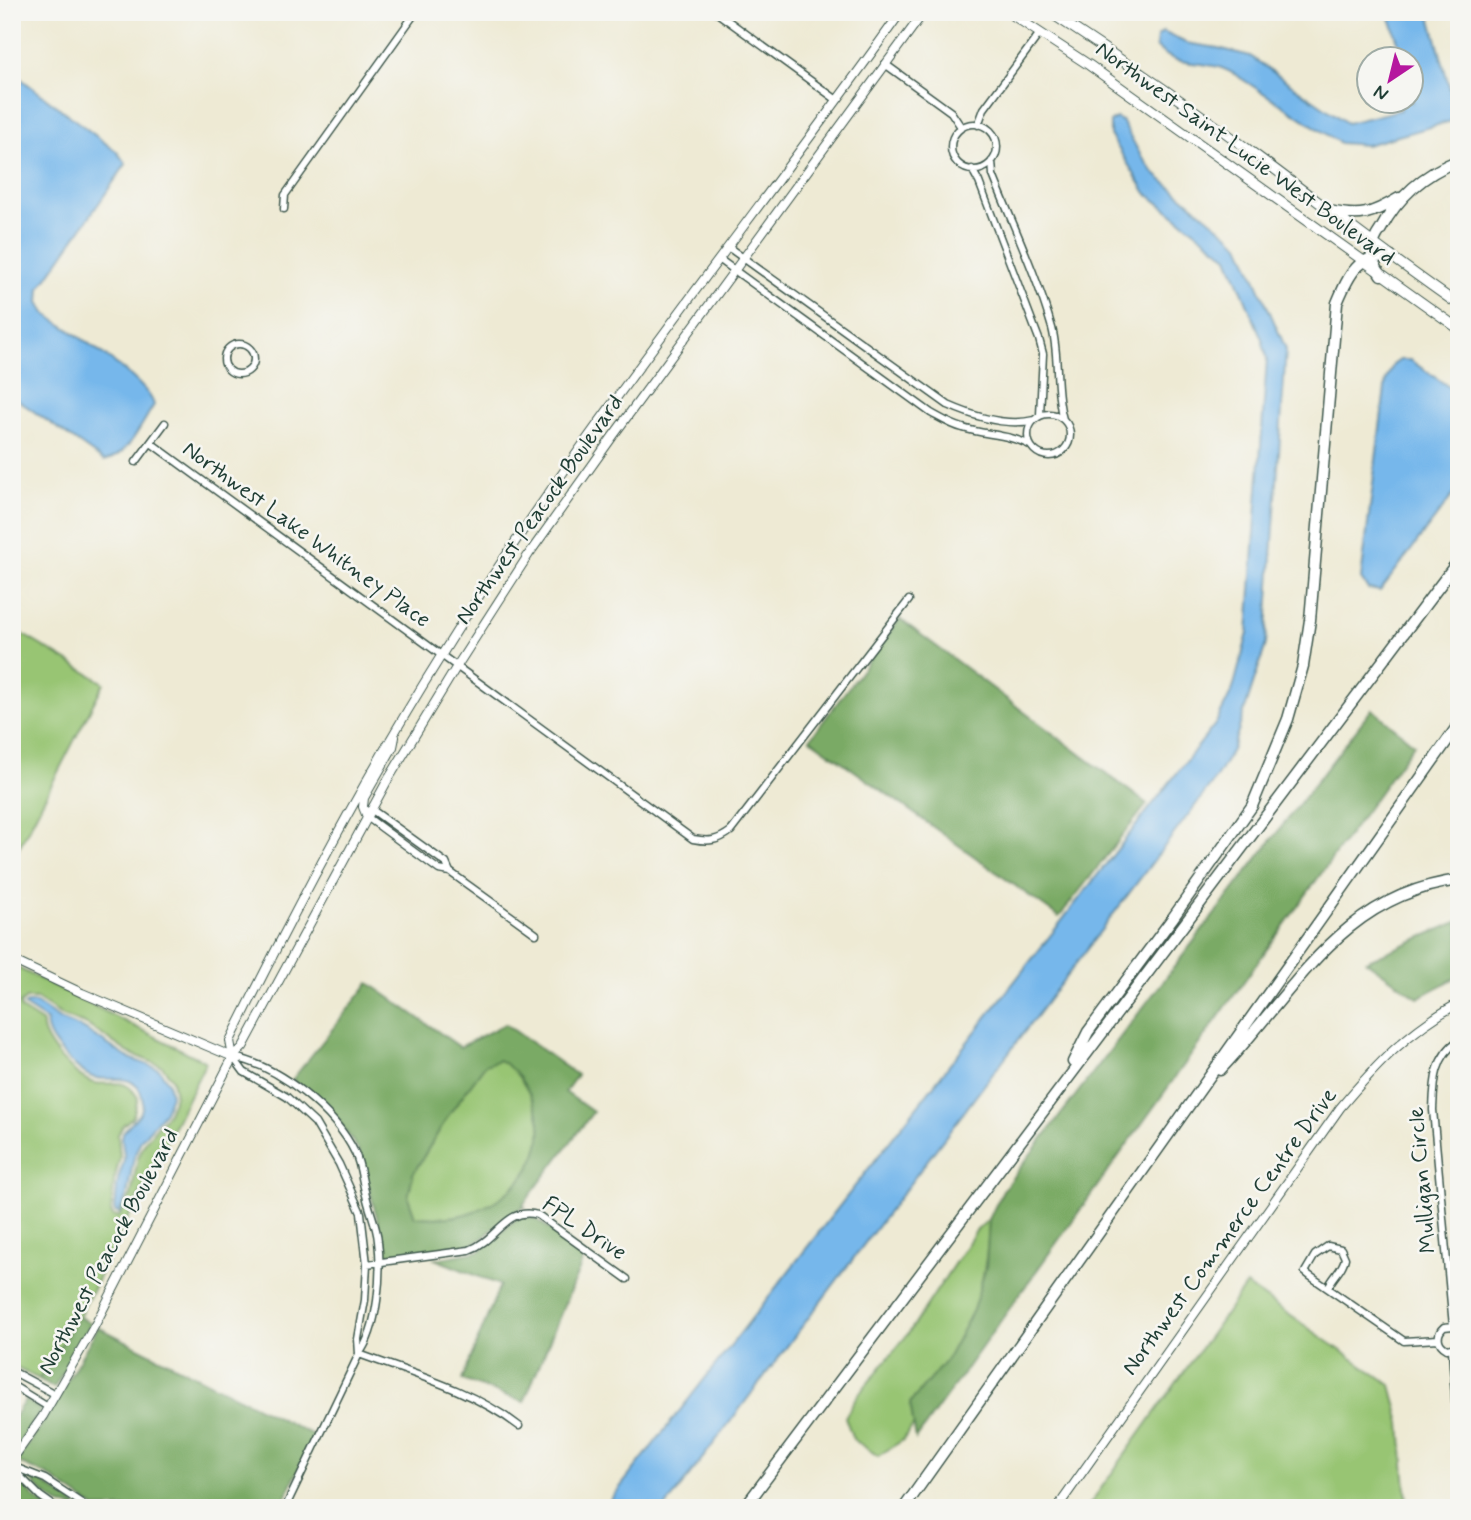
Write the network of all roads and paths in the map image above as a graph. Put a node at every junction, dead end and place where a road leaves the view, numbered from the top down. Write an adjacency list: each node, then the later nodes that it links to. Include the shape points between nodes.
1 (416, 12): 16 (street, via 285,195)
2 (716, 12): 9 (street)
3 (901, 12): 9 (street, Northwest Peacock Boulevard)
4 (924, 12): 8 (street, Northwest Peacock Boulevard)
5 (1008, 12): 7 (main road, Northwest Saint Lucie West Boulevard)
6 (1049, 12): 17 (main road)
7 (1040, 33): 10 (street, via 984,109); 23 (main road, Northwest Saint Lucie West Boulevard)
8 (885, 64): 11 (street, via 951,112); 20 (street, Northwest Peacock Boulevard)
9 (837, 100): 19 (street, Northwest Peacock Boulevard)
10 (978, 125): 11 (street); 13 (street, via 995,138)
11 (961, 127): 14 (street, via 953,138 952,152 960,165)
12 (1459, 160): 15 (highway, via 1430,174)
13 (992, 161): 14 (street); 24 (street, via 993,175)
14 (972, 169): 26 (street)
15 (1402, 197): 17 (highway, via 1362,215); 18 (highway)
16 (284, 209)
17 (1329, 211): 18 (main road)
18 (1374, 244): 21 (main road); 23 (highway)
19 (728, 247): 20 (street); 22 (street, Northwest Peacock Boulevard)
20 (743, 257): 25 (street, Northwest Peacock Boulevard); 29 (street)
21 (1391, 257): 23 (highway); 28 (main road)
22 (719, 259): 25 (street); 41 (street, Northwest Peacock Boulevard, via 547,496)
23 (1367, 259): 27 (highway); 52 (highway, via 1347,281 1337,303 1310,620 1288,719 1252,806 1088,1032)
24 (1030, 269): 26 (street); 34 (street, via 1058,355 1058,401)
25 (734, 270): 31 (street); 42 (street, Northwest Peacock Boulevard, via 529,554)
26 (1015, 274): 33 (street, via 1043,354)
27 (1381, 275): 30 (main road, Northwest Saint Lucie West Boulevard)
28 (1459, 305)
29 (830, 321): 31 (street); 33 (street, via 948,405 984,418 1023,423)
30 (1459, 329)
31 (820, 334): 37 (street, via 948,423)
32 (247, 346): 32 (street, via 237,344 227,350 224,359 230,371 239,374 250,369 254,357)
33 (1037, 418): 34 (street, via 1050,414); 37 (street, via 1028,433)
34 (1063, 419): 37 (street, via 1070,437 1060,454 1046,456)
35 (165, 423): 36 (street)
36 (150, 443): 38 (street); 41 (street, Northwest Lake Whitney Place)
37 (1030, 445)
38 (136, 462)
39 (1459, 560): 52 (highway)
40 (909, 600): 42 (street, Northwest Lake Whitney Place, via 744,816 719,840 693,838 682,831)
41 (441, 655): 42 (street, Northwest Lake Whitney Place); 44 (street, Northwest Peacock Boulevard)
42 (457, 666): 45 (street, Northwest Peacock Boulevard)
43 (1459, 724): 53 (highway)
44 (396, 731): 45 (street, via 393,747 364,798 363,807); 51 (street, Northwest Peacock Boulevard, via 288,925 230,1041)
45 (369, 813): 47 (street, via 439,870 450,872); 51 (street, Northwest Peacock Boulevard)
46 (1459, 880): 53 (highway, via 1394,900 1331,942)
47 (537, 934)
48 (12, 960): 51 (street)
49 (1459, 1003): 75 (street, Northwest Commerce Centre Drive, via 1435,1016 1382,1059 1340,1108)
50 (1459, 1040): 58 (street, Mulligan Circle, via 1434,1077 1433,1110)
51 (233, 1057): 54 (street, via 249,1060 284,1080 325,1110 356,1154); 55 (street, via 244,1072 287,1097 315,1123 361,1213); 65 (street, Northwest Peacock Boulevard)
52 (1061, 1086): 73 (highway)
53 (1194, 1097): 74 (highway)
54 (380, 1262): 55 (street, FPL Drive); 56 (street, FPL Drive, via 480,1247 524,1211 538,1215); 62 (street, via 368,1342)
55 (367, 1264): 62 (street)
56 (627, 1279)
57 (1328, 1288): 57 (street, via 1345,1258 1341,1250 1328,1246 1315,1255 1306,1272); 59 (street, via 1404,1341)
58 (1456, 1328): 59 (street, via 1444,1327)
59 (1438, 1339): 61 (street)
60 (1459, 1346): 61 (street)
61 (1451, 1349): 69 (street)
62 (359, 1354): 67 (street, via 471,1396); 72 (street)
63 (12, 1371): 65 (street)
64 (12, 1385): 66 (street)
65 (55, 1394): 66 (street, Northwest Peacock Boulevard)
66 (48, 1407): 68 (street, Northwest Peacock Boulevard)
67 (519, 1426)
68 (12, 1465): 70 (street); 71 (street, via 45,1479)
69 (1459, 1466)
70 (57, 1508)
71 (89, 1508)
72 (285, 1508)
73 (744, 1508)
74 (904, 1508)
75 (1057, 1508)

